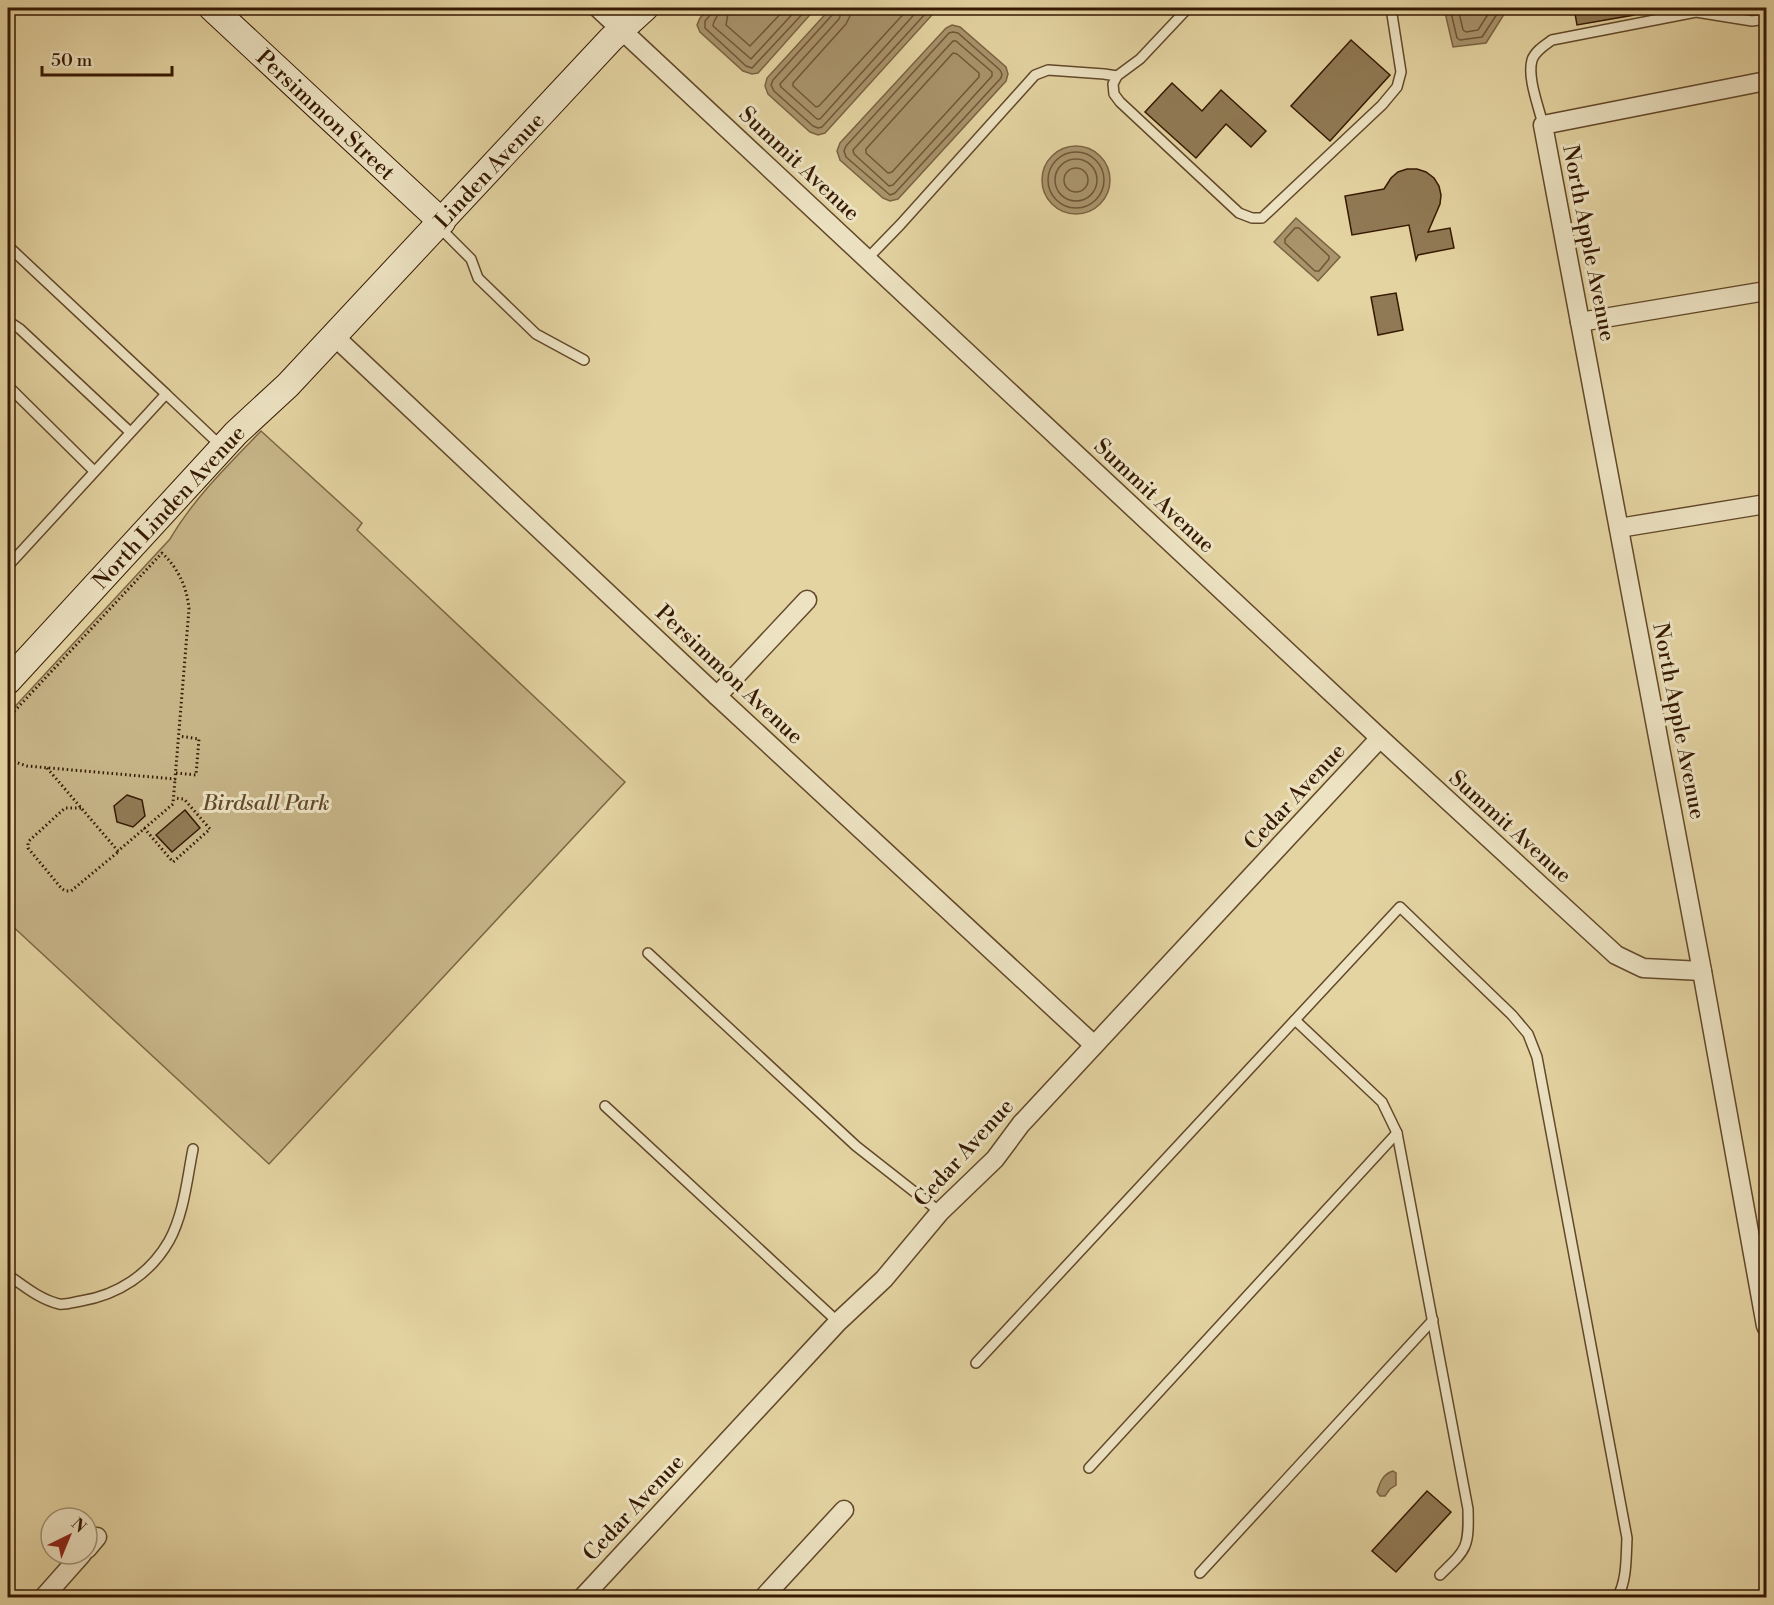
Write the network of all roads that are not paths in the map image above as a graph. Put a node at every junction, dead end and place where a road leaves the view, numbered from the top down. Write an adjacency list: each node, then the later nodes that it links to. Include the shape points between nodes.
1 (212, 8): 11 (street, Persimmon Street)
2 (598, 8): 7 (street, Summit Avenue)
3 (645, 8): 7 (street, Linden Avenue)
4 (1188, 8): 8 (lane, via 1140,59)
5 (1391, 8): 8 (lane, via 1401,72 1397,87 1262,218 1239,213 1120,102 1114,94)
6 (1767, 20): 10 (lane, via 1696,12 1552,40 1532,60 1532,81)
7 (622, 30): 11 (street, Linden Avenue); 13 (street, Summit Avenue)
8 (1117, 76): 13 (lane, via 1047,70 1035,75)
9 (1767, 81): 10 (street)
10 (1544, 125): 16 (street, North Apple Avenue)
11 (440, 224): 17 (street, Linden Avenue); 18 (lane, via 471,259 478,279 536,334)
12 (8, 246): 20 (lane)
13 (867, 259): 30 (street, Summit Avenue)
14 (1767, 291): 16 (street)
15 (8, 321): 21 (lane)
16 (1580, 322): 25 (street, North Apple Avenue)
17 (334, 336): 22 (street, North Linden Avenue); 29 (street, Persimmon Avenue)
18 (584, 360)
19 (8, 386): 23 (lane)
20 (166, 394): 21 (lane); 22 (lane)
21 (130, 432): 23 (lane)
22 (223, 448): 28 (street, North Linden Avenue)
23 (94, 471): 26 (lane)
24 (1767, 504): 25 (street)
25 (1619, 528): 32 (street, North Apple Avenue)
26 (8, 566)
27 (807, 600): 29 (street)
28 (8, 681)
29 (717, 696): 34 (street, Persimmon Avenue)
30 (1380, 738): 32 (street, Summit Avenue, via 1616,955 1643,968); 34 (street, Cedar Avenue)
31 (648, 953): 38 (lane, via 856,1146)
32 (1702, 971): 42 (street, North Apple Avenue)
33 (1295, 1020): 36 (lane, via 1382,1102); 43 (lane); 52 (lane, via 1400,907 1528,1034 1537,1057 1626,1538 1622,1590)
34 (1094, 1045): 38 (street, Cedar Avenue, via 1021,1124 995,1159)
35 (605, 1106): 41 (lane)
36 (1397, 1133): 40 (lane); 44 (lane)
37 (193, 1149): 39 (lane, via 180,1213 169,1240 152,1266 120,1290 61,1305 36,1296)
38 (940, 1212): 41 (street, Cedar Avenue, via 884,1279)
39 (8, 1275)
40 (1433, 1320): 47 (lane); 48 (lane, via 1468,1509 1469,1536 1462,1554)
41 (838, 1322): 50 (street, Cedar Avenue)
42 (1767, 1326)
43 (976, 1363)
44 (1089, 1468)
45 (844, 1510): 51 (street)
46 (71, 1566): 49 (street)
47 (1200, 1572)
48 (1440, 1575)
49 (42, 1598)
50 (582, 1598)
51 (764, 1598)
52 (1617, 1598)

